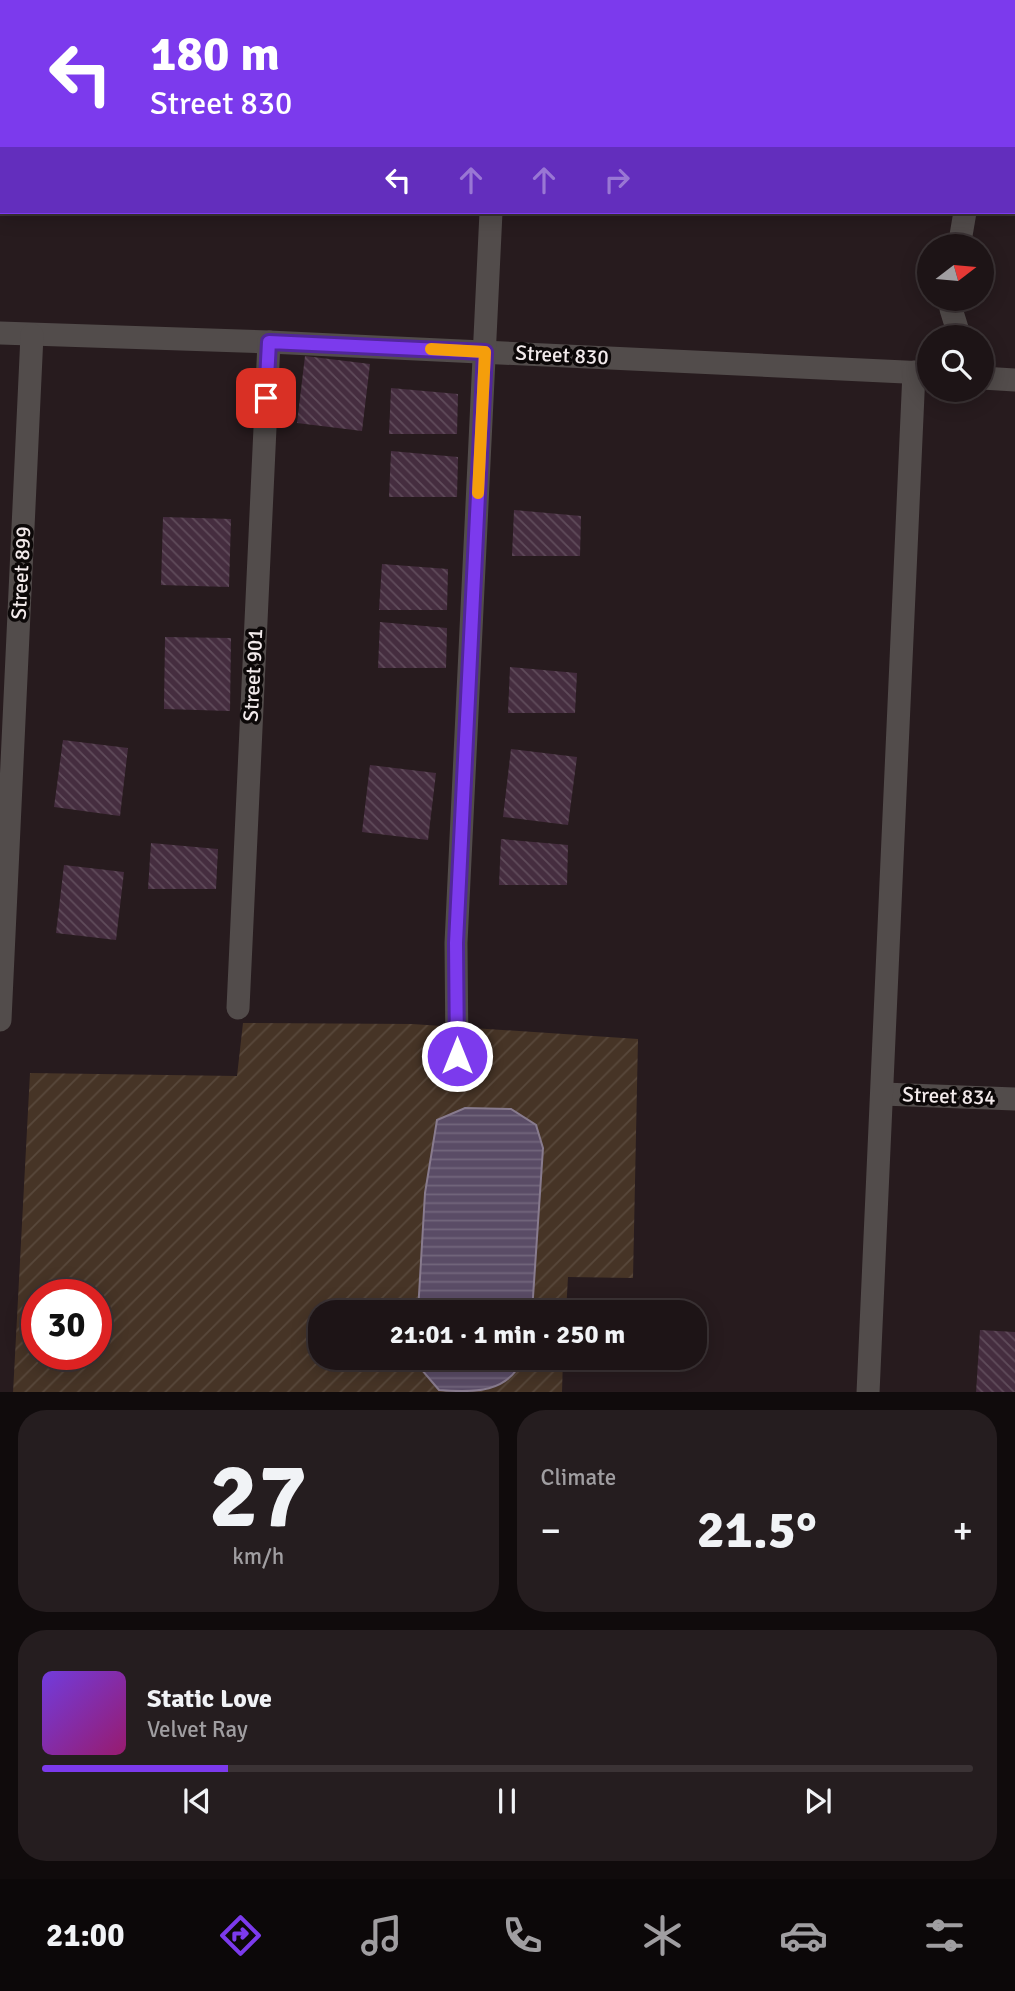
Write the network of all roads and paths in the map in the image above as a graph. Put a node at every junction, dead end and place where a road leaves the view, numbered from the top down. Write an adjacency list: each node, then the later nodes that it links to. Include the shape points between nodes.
1 (491, 214): 7 (street)
2 (965, 214): 3 (street)
3 (961, 234)
4 (0, 333): 5 (street, Street 830)
5 (32, 335): 6 (street, Street 830); 13 (street, Street 899)
6 (269, 342): 7 (street, Street 830); 12 (street, Street 901)
7 (485, 352): 8 (street, Street 830); 14 (street, via 456,943)
8 (917, 373)
9 (994, 376): 10 (street)
10 (1015, 380)
11 (919, 402): 15 (street)
12 (238, 1008)
13 (0, 1020)
14 (457, 1056)
15 (883, 1094): 16 (street, Street 834); 17 (street)
16 (1015, 1099)
17 (869, 1392)

